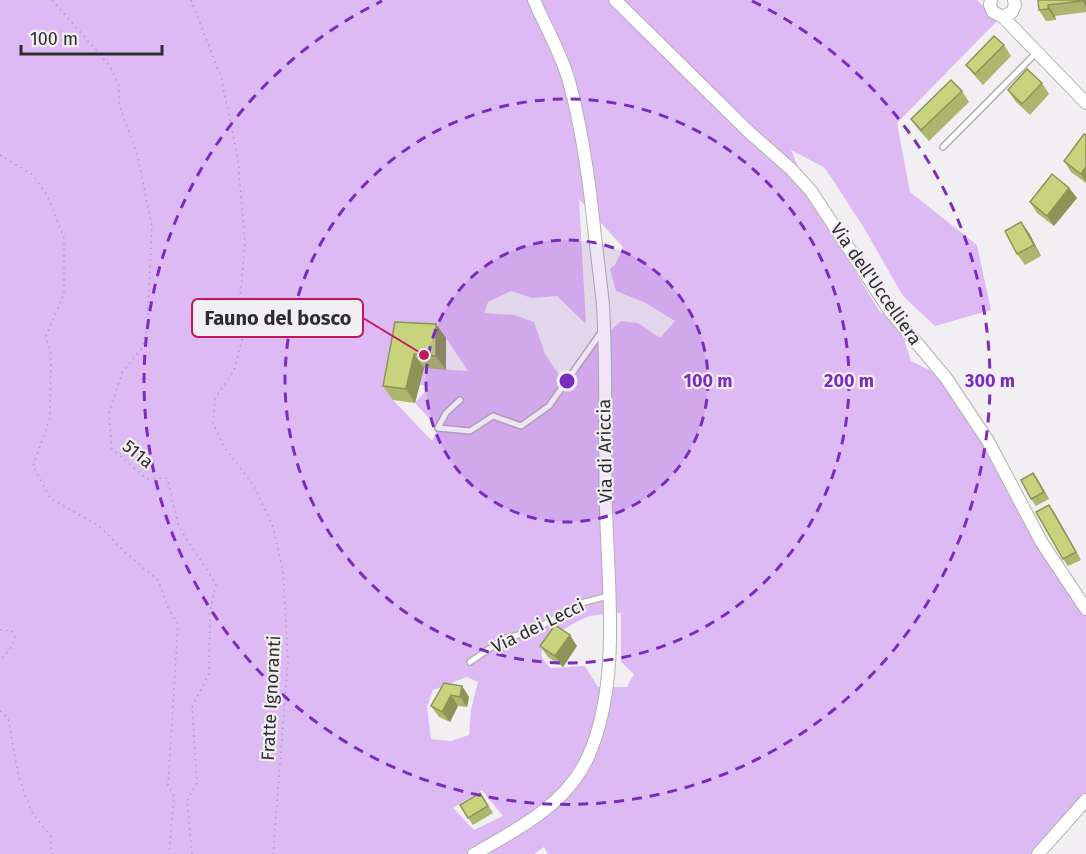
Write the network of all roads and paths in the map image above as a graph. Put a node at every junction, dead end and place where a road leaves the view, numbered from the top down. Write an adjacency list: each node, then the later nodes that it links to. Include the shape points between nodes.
1 (52, 0): 24 (path, 511a, via 110,66 137,153 152,227 147,328 142,348 122,373 109,413 112,449 147,479 167,478 179,527 216,584 210,612 209,674 192,707 197,783 187,801)
2 (191, 0): 25 (path, Fratte Ignoranti, via 221,77 238,159 245,244 236,314 242,340 234,371 215,398 213,423 224,447 254,486 273,527 283,570 288,661)
3 (534, 0): 13 (street, Via di Ariccia, via 568,80 587,168)
4 (615, 0): 16 (street, Via dell'Uccelliera, via 811,191 890,311 946,378 988,441 1042,543)
5 (989, 2): 7 (street, via 995,15)
6 (1014, 4): 7 (street, via 1010,15); 8 (street)
7 (1002, 17): 8 (street)
8 (1027, 44): 9 (street)
9 (1036, 53): 10 (street); 11 (lane)
10 (1086, 103)
11 (943, 147)
12 (0, 155): 23 (path, via 33,175 48,197 64,238 64,294 46,336 51,355 50,418 33,466 50,498 99,526 158,580 178,624 168,785 174,796)
13 (603, 329): 14 (lane, via 549,406 521,426 493,416 470,431 438,428 446,412); 15 (street, Via di Ariccia)
14 (460, 400)
15 (608, 596): 19 (lane, Via dei Lecci, via 581,603 531,632 505,638); 26 (street, Via di Ariccia, via 607,688 586,761 570,786 543,812)
16 (1086, 609)
17 (0, 630): 18 (path, via 12,631 15,636)
18 (0, 661)
19 (470, 662)
20 (0, 711): 22 (path, via 8,718 19,778 31,811 51,837)
21 (1086, 800): 27 (street)
22 (51, 854)
23 (169, 854)
24 (192, 854)
25 (273, 854)
26 (474, 854)
27 (1038, 854)

